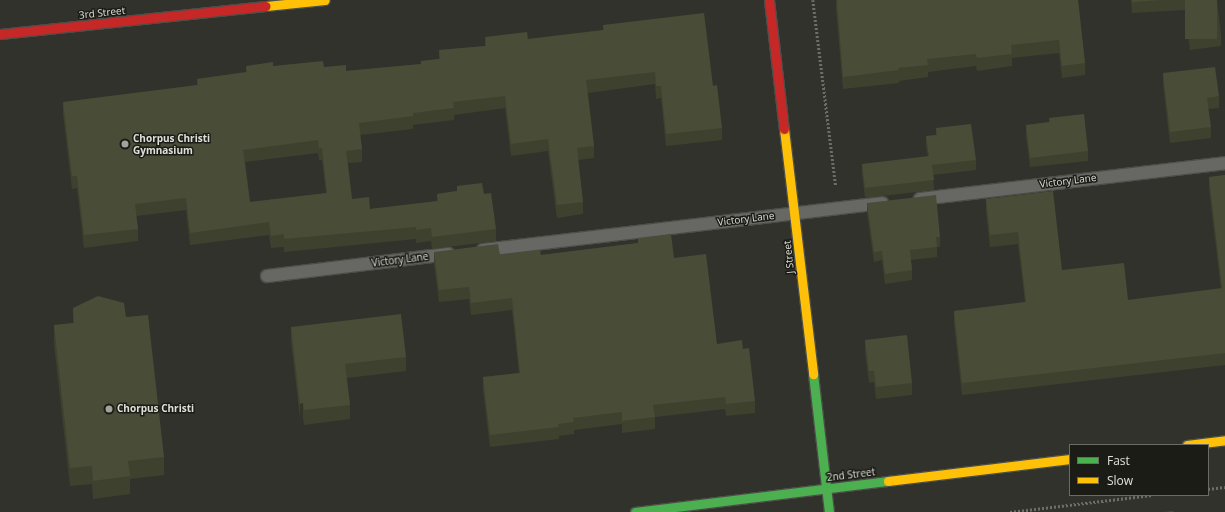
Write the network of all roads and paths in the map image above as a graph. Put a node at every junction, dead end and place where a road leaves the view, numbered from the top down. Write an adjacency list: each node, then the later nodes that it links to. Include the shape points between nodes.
1 (325, 0): 4 (street, 3rd Street)
2 (769, 0): 9 (street, J Street)
3 (813, 0): 8 (path)
4 (0, 34)
5 (1225, 163): 6 (lane, Victory Lane)
6 (910, 200)
7 (894, 202): 8 (lane, Victory Lane)
8 (838, 208): 9 (lane, Victory Lane)
9 (795, 214): 10 (lane, Victory Lane); 16 (street, J Street)
10 (267, 276)
11 (1225, 440): 12 (street)
12 (1195, 444)
13 (1069, 460): 16 (street, 2nd Street)
14 (1225, 487): 15 (path)
15 (1209, 489)
16 (826, 490): 18 (street, 2nd Street); 19 (street, J Street)
17 (1144, 496): 20 (path)
18 (635, 512)
19 (828, 512)
20 (1010, 512)

